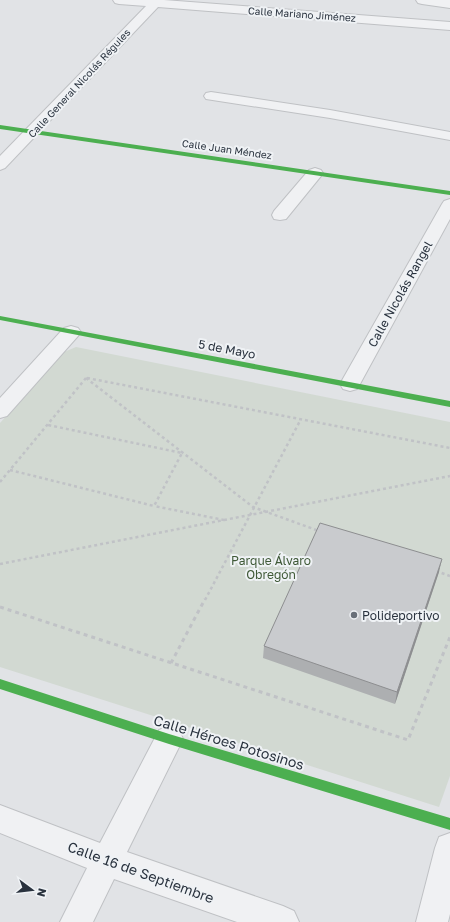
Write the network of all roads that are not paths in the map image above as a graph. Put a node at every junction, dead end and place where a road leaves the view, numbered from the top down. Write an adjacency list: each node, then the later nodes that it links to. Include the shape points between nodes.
1 (119, 0): 3 (street, Calle Mariano Jiménez)
2 (422, 0): 4 (street)
3 (156, 1): 5 (street, Calle Mariano Jiménez); 8 (street, Calle General Nicolás Régules)
4 (450, 4)
5 (450, 26)
6 (211, 96): 9 (street)
7 (0, 127): 8 (street, Calle Juan Méndez)
8 (33, 132): 10 (street, Calle General Nicolás Régules); 11 (street, Calle Juan Méndez)
9 (450, 136)
10 (0, 165)
11 (315, 173): 12 (street, Calle Juan Méndez); 14 (street)
12 (450, 193)
13 (450, 204): 17 (street, Calle Nicolás Rangel)
14 (280, 215)
15 (0, 318): 16 (street, 5 de Mayo)
16 (71, 332): 17 (street, 5 de Mayo); 19 (street)
17 (350, 384): 18 (street, 5 de Mayo)
18 (450, 404)
19 (0, 411)
20 (0, 684): 21 (street, Calle Héroes Potosinos)
21 (170, 740): 23 (street, Calle Héroes Potosinos); 25 (street)
22 (0, 819): 25 (street, Calle 16 de Septiembre)
23 (450, 824)
24 (450, 848): 28 (street)
25 (108, 861): 26 (street); 27 (street, Calle 16 de Septiembre)
26 (76, 922)
27 (284, 922)
28 (432, 922)

